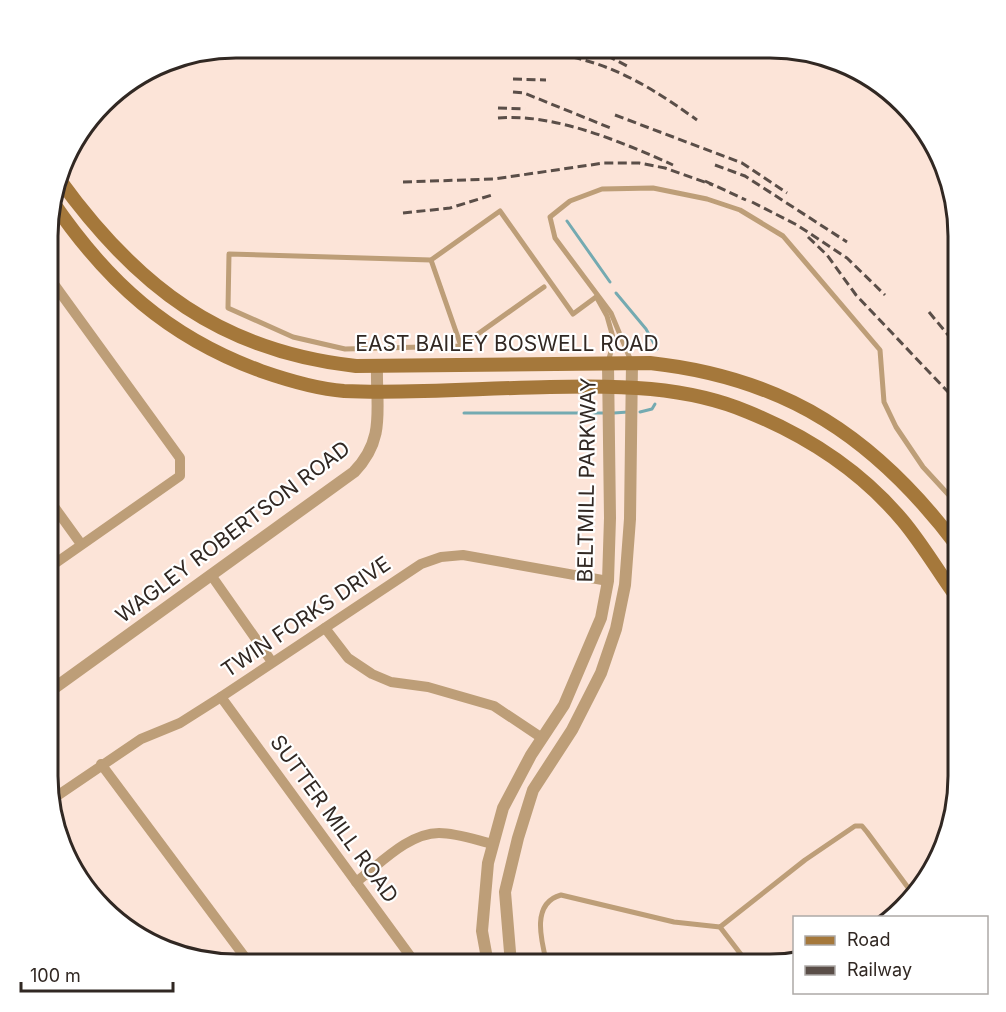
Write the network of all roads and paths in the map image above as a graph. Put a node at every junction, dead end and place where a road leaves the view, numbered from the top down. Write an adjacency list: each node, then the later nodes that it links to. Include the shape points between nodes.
1 (66, 188): 10 (main road, EAST BAILEY BOSWELL ROAD, via 124,259 195,313 274,350 336,364)
2 (60, 213): 13 (main road, EAST BAILEY BOSWELL ROAD, via 113,279 186,336 241,364 287,380 342,391)
3 (431, 260): 6 (lane, via 500,212 573,314); 7 (lane); 7 (lane, via 230,254 228,308 293,337 345,349)
4 (544, 286): 7 (lane)
5 (58, 290): 17 (street, via 180,458 180,476)
6 (596, 297): 8 (lane, via 611,314); 9 (lane, via 614,340); 14 (lane, via 555,238 550,218 570,201 602,189 653,188 740,210 783,236 880,350 884,402 922,467)
7 (461, 346)
8 (632, 363): 9 (main road, EAST BAILEY BOSWELL ROAD); 12 (street, BELTMILL PARKWAY); 16 (main road, EAST BAILEY BOSWELL ROAD, via 671,365 734,379 816,414 891,469)
9 (608, 365): 10 (main road, EAST BAILEY BOSWELL ROAD); 11 (street, BELTMILL PARKWAY)
10 (377, 368): 13 (street, WAGLEY ROBERTSON ROAD)
11 (608, 385): 12 (main road, EAST BAILEY BOSWELL ROAD); 13 (main road, EAST BAILEY BOSWELL ROAD); 22 (street, BELTMILL PARKWAY)
12 (633, 387): 18 (main road, EAST BAILEY BOSWELL ROAD, via 708,399 747,411 801,437 884,500); 24 (street, BELTMILL PARKWAY)
13 (377, 390): 20 (street, WAGLEY ROBERTSON ROAD, via 377,429 372,450 364,462)
14 (947, 493)
15 (59, 513): 17 (street)
16 (947, 533)
17 (81, 544): 19 (street)
18 (931, 558): 21 (main road, EAST BAILEY BOSWELL ROAD); 23 (main road, EAST BAILEY BOSWELL ROAD)
19 (59, 561)
20 (211, 575): 26 (street); 27 (street, WAGLEY ROBERTSON ROAD)
21 (947, 576)
22 (608, 581): 24 (street); 25 (street, TWIN FORKS DRIVE, via 464,555 441,557 421,564); 29 (street, BELTMILL PARKWAY, via 601,618 581,672)
23 (947, 582)
24 (625, 585): 30 (street, BELTMILL PARKWAY, via 602,673)
25 (325, 628): 26 (street, TWIN FORKS DRIVE); 29 (street, via 348,658 372,674 494,706)
26 (272, 662): 28 (street, TWIN FORKS DRIVE)
27 (59, 685)
28 (221, 697): 31 (street, TWIN FORKS DRIVE); 35 (street, SUTTER MILL ROAD)
29 (542, 738): 30 (street); 33 (street, BELTMILL PARKWAY, via 503,808)
30 (559, 750): 34 (street, BELTMILL PARKWAY, via 533,790)
31 (101, 764): 32 (street, TWIN FORKS DRIVE); 38 (street)
32 (60, 794)
33 (493, 844): 34 (street); 35 (street, via 437,833 421,837); 40 (street, BELTMILL PARKWAY, via 482,931)
34 (515, 850): 41 (street, BELTMILL PARKWAY, via 505,892)
35 (356, 882): 39 (street, SUTTER MILL ROAD)
36 (908, 887): 37 (lane, via 867,832 855,826)
37 (720, 927): 42 (lane, via 674,922 561,895 550,898 540,919); 43 (lane)
38 (242, 953)
39 (408, 953)
40 (486, 953)
41 (510, 953)
42 (545, 953)
43 (740, 953)

